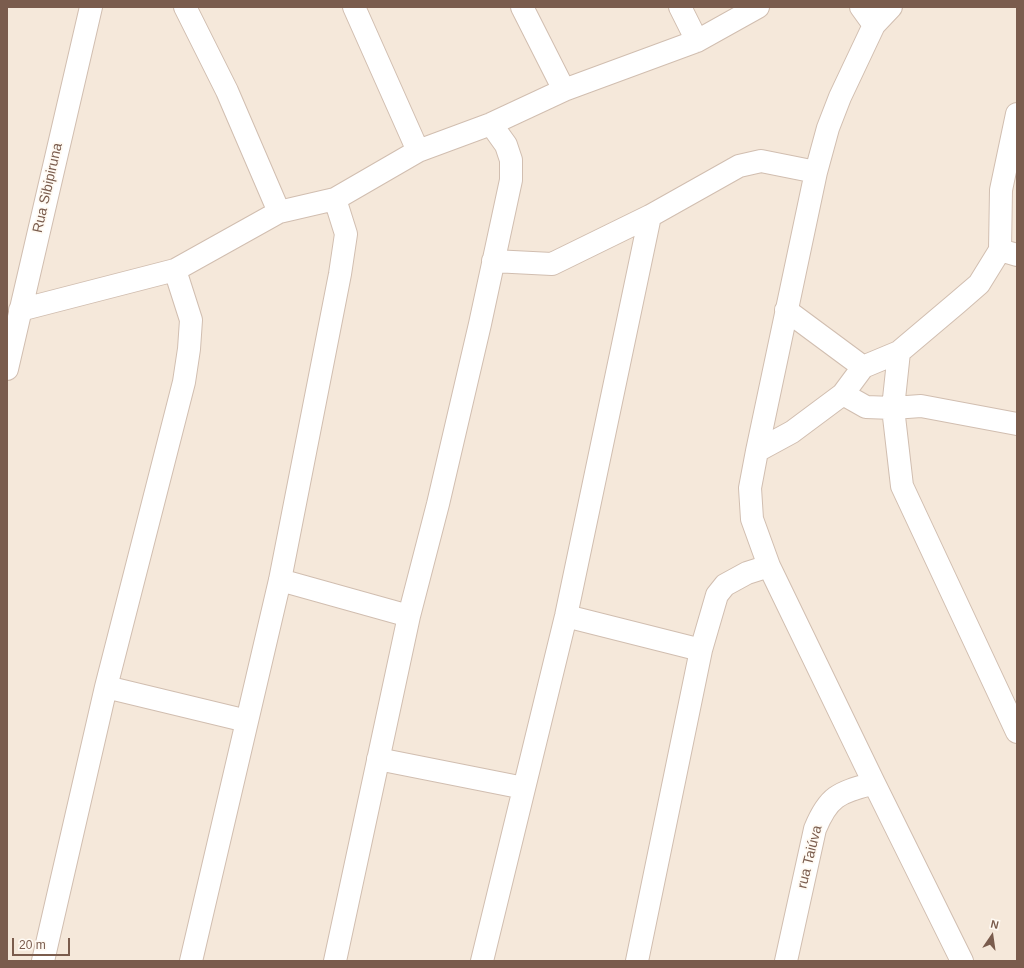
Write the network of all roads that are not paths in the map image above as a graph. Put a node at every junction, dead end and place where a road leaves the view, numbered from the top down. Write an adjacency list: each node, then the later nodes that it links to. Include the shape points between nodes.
1 (90, 7): 22 (street, Rua Sibipiruna)
2 (185, 7): 17 (street, via 227,91)
3 (354, 7): 14 (street)
4 (522, 7): 11 (street)
5 (680, 7): 10 (street)
6 (758, 7): 10 (street)
7 (861, 7): 9 (street)
8 (891, 7): 9 (street)
9 (874, 25): 15 (street, via 840,97)
10 (697, 41): 11 (street)
11 (564, 90): 13 (street)
12 (1017, 114): 19 (street, via 1001,190)
13 (491, 124): 14 (street); 20 (street, via 506,145 511,160 511,180)
14 (418, 151): 16 (street)
15 (816, 172): 18 (street, via 761,161 739,166); 23 (street)
16 (335, 199): 17 (street); 32 (street, via 346,234)
17 (279, 212): 21 (street)
18 (650, 216): 20 (street, via 552,264); 34 (street)
19 (1008, 253): 24 (street, via 978,284)
20 (493, 261): 33 (street, via 440,497)
21 (175, 270): 22 (street); 36 (street, via 191,320 184,382)
22 (20, 310): 26 (street, Rua Sibipiruna)
23 (786, 310): 25 (street); 30 (street)
24 (899, 352): 25 (street); 28 (street)
25 (863, 367): 27 (street)
26 (7, 369)
27 (843, 394): 28 (street, via 866,407); 30 (street, via 792,432)
28 (893, 408): 29 (street, via 921,406); 38 (street, via 902,486)
29 (1017, 424)
30 (757, 451): 31 (street, via 750,488 752,519)
31 (770, 566): 35 (street, via 747,573 725,585 717,595); 40 (street)
32 (280, 580): 33 (street); 37 (street)
33 (410, 616): 39 (street)
34 (566, 616): 35 (street); 41 (street)
35 (701, 650): 46 (street)
36 (106, 687): 37 (street); 42 (street)
37 (248, 721): 43 (street)
38 (1017, 732)
39 (378, 759): 41 (street); 44 (street)
40 (874, 784): 47 (street, rua Taiúva, via 841,795 831,801 822,814 815,829); 48 (street)
41 (524, 788): 45 (street)
42 (43, 961)
43 (191, 961)
44 (335, 961)
45 (482, 961)
46 (637, 961)
47 (786, 961)
48 (962, 961)

